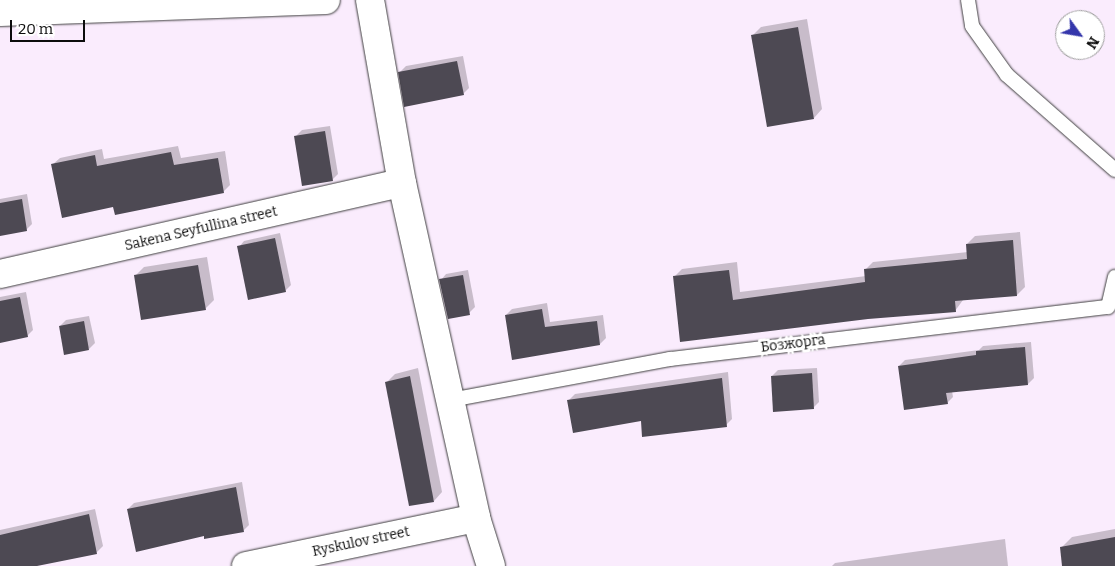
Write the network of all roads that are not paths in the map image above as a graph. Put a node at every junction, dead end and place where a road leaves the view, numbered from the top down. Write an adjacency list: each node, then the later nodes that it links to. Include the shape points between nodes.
1 (326, 0): 4 (street)
2 (370, 0): 6 (street)
3 (968, 0): 5 (lane, via 972,26 1007,75)
4 (0, 12)
5 (1115, 170)
6 (402, 183): 7 (street, Sakena Seyfullina street); 9 (street)
7 (0, 274)
8 (1115, 277): 9 (lane, Бозжорга, via 1108,306 670,359)
9 (450, 400): 10 (street)
10 (476, 518): 11 (street, Ryskulov street); 12 (street)
11 (246, 566)
12 (491, 566)

